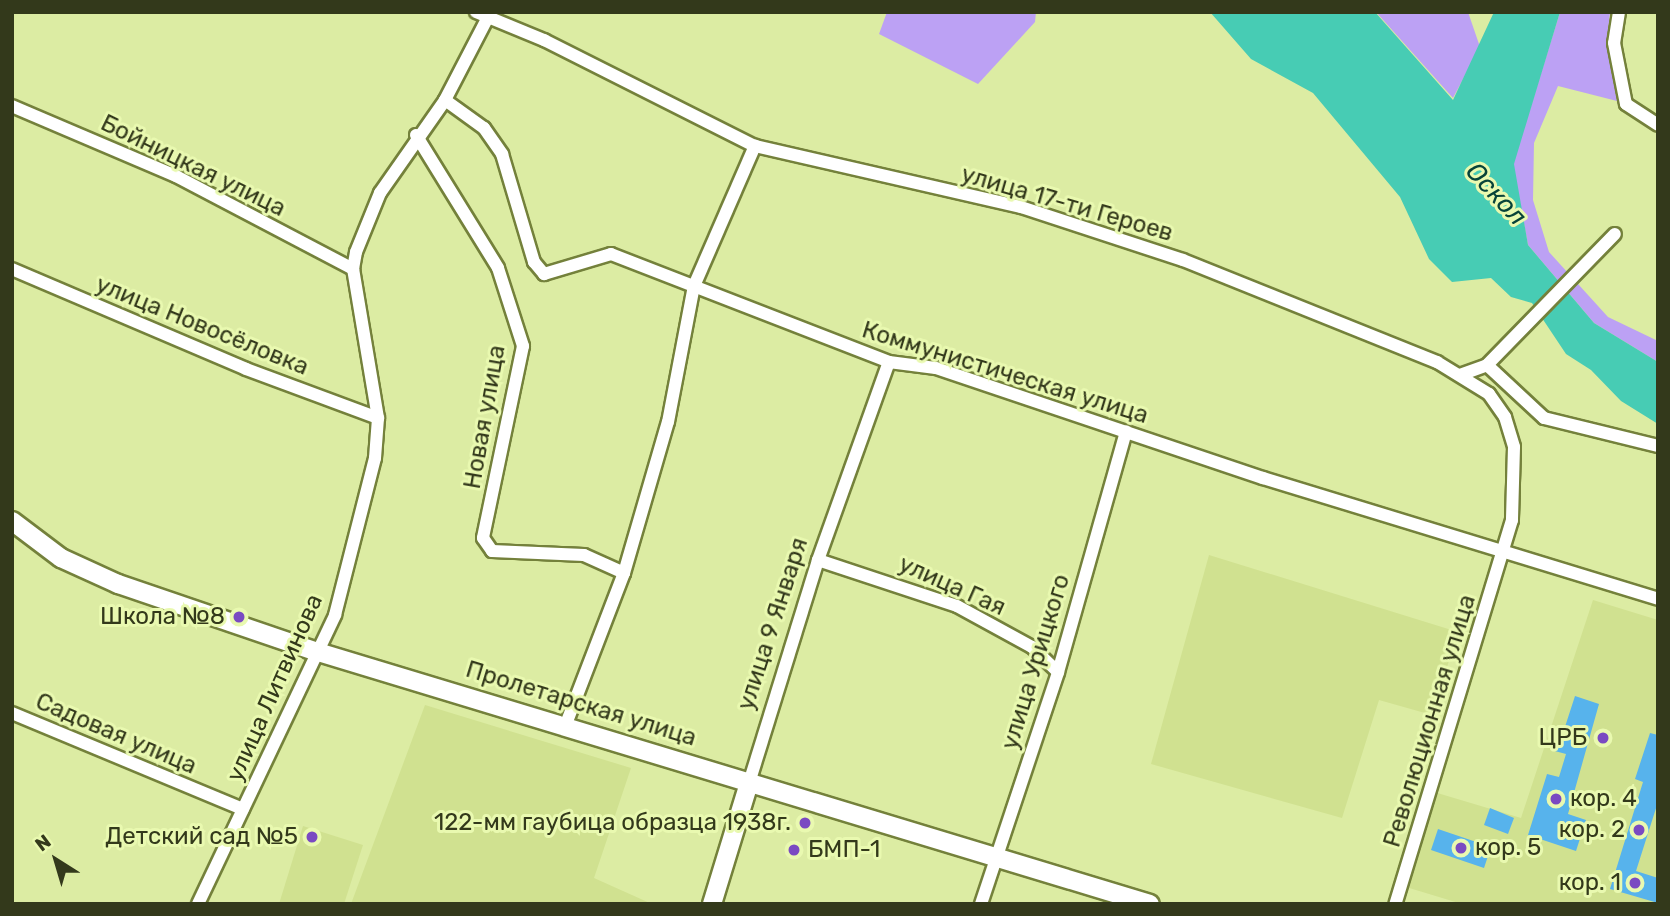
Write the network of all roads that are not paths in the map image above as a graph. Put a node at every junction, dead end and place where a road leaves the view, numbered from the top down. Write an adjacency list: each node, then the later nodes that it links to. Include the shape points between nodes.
1 (1619, 12): 5 (street, via 1614,43 1626,104)
2 (482, 15): 3 (street, улица Литвинова); 7 (street, улица 17-ти Героев)
3 (445, 100): 6 (street, улица Литвинова); 11 (street, Коммунистическая улица, via 484,128 502,154 534,262 544,274 611,254)
4 (12, 106): 10 (street, Бойницкая улица, via 176,176)
5 (1658, 125)
6 (416, 135): 10 (street, улица Литвинова, via 380,193); 21 (street, Новая улица, via 498,268 523,346 483,538 492,551 584,555)
7 (755, 146): 11 (street); 14 (street, улица 17-ти Героев, via 1046,215 1241,281)
8 (1615, 234): 13 (street)
9 (12, 269): 15 (street, улица Новосёловка, via 246,369)
10 (353, 269): 15 (street, улица Литвинова)
11 (694, 286): 12 (street, Коммунистическая улица); 21 (street, via 668,422)
12 (889, 362): 16 (street, Коммунистическая улица, via 936,368); 20 (street, улица 9 Января)
13 (1487, 365): 14 (street); 17 (street, via 1544,418)
14 (1460, 375): 19 (street, улица 17-ти Героев, via 1500,409 1514,447 1515,496)
15 (378, 418): 23 (street, улица Литвинова, via 375,458 335,615)
16 (1126, 431): 19 (street, Коммунистическая улица); 24 (street, улица Урицкого)
17 (1658, 446)
18 (12, 521): 23 (main road, Пролетарская улица, via 61,558 118,584)
19 (1503, 551): 22 (street, Коммунистическая улица); 34 (street, Революционная улица)
20 (818, 560): 24 (street, улица Гая, via 957,606 1032,648); 27 (street, улица 9 Января)
21 (624, 573): 26 (street)
22 (1658, 599)
23 (318, 652): 26 (main road, Пролетарская улица); 28 (street, улица Литвинова)
24 (1058, 672): 29 (street, улица Урицкого)
25 (12, 713): 28 (street, Садовая улица)
26 (566, 724): 27 (main road, Пролетарская улица)
27 (749, 783): 29 (main road, Пролетарская улица); 31 (main road, улица 9 Января)
28 (243, 809): 30 (street, улица Литвинова)
29 (997, 857): 32 (street, улица Урицкого); 33 (main road, Пролетарская улица)
30 (198, 904)
31 (712, 904)
32 (981, 904)
33 (1150, 904)
34 (1395, 904)

